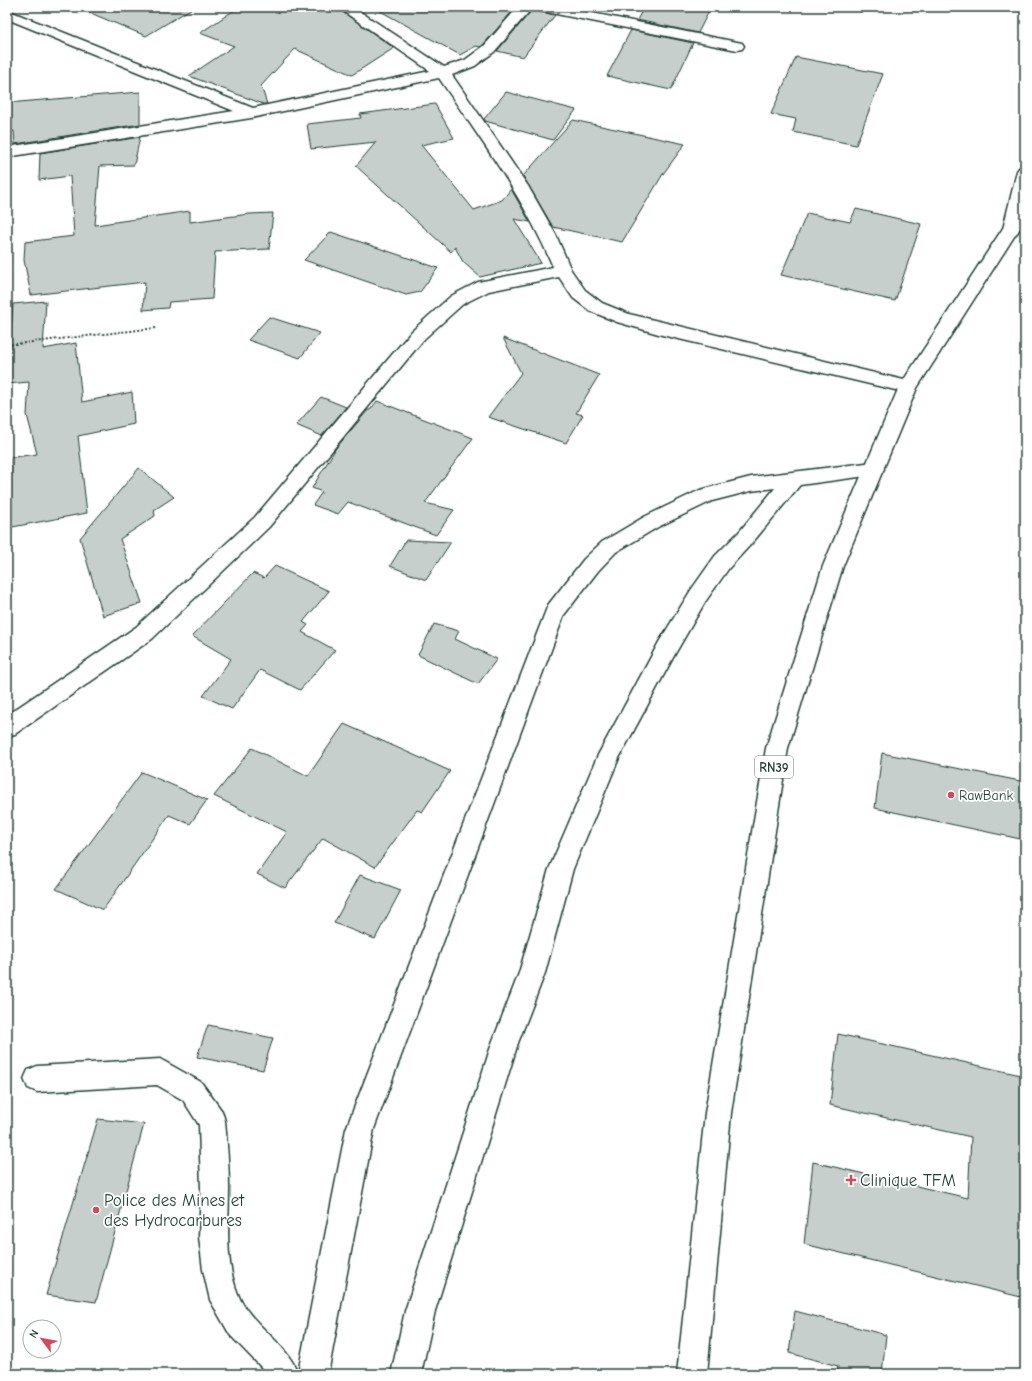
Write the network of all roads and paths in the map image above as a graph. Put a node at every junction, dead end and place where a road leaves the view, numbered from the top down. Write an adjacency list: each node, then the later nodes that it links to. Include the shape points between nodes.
1 (344, 7): 6 (main road)
2 (526, 7): 6 (main road, via 489,49 470,63)
3 (541, 7): 5 (main road)
4 (7, 14): 7 (main road)
5 (737, 46)
6 (443, 73): 7 (main road); 11 (main road, via 520,186 548,235)
7 (251, 112): 8 (main road)
8 (7, 152)
9 (1025, 171): 10 (main road)
10 (1018, 221): 14 (main road, RN39)
11 (563, 270): 14 (main road, via 579,294 596,307 623,318); 17 (main road, via 484,286 457,300 418,335 262,522 144,633)
12 (156, 328): 13 (path)
13 (7, 345)
14 (908, 387): 15 (main road, RN39)
15 (874, 469): 16 (main road); 22 (main road, RN39, via 833,566 777,748 718,1112)
16 (795, 478): 20 (main road, via 751,484 707,495 651,522 609,547 591,565 555,612 360,1129); 21 (main road, via 722,562 698,596 610,755 562,869 532,973 505,1043 420,1311)
17 (7, 727)
18 (37, 1078): 19 (main road, via 160,1072 192,1091 212,1121 215,1188 213,1236 217,1270 225,1300 240,1325 272,1356)
19 (284, 1374)
20 (313, 1374)
21 (406, 1374)
22 (692, 1374)

